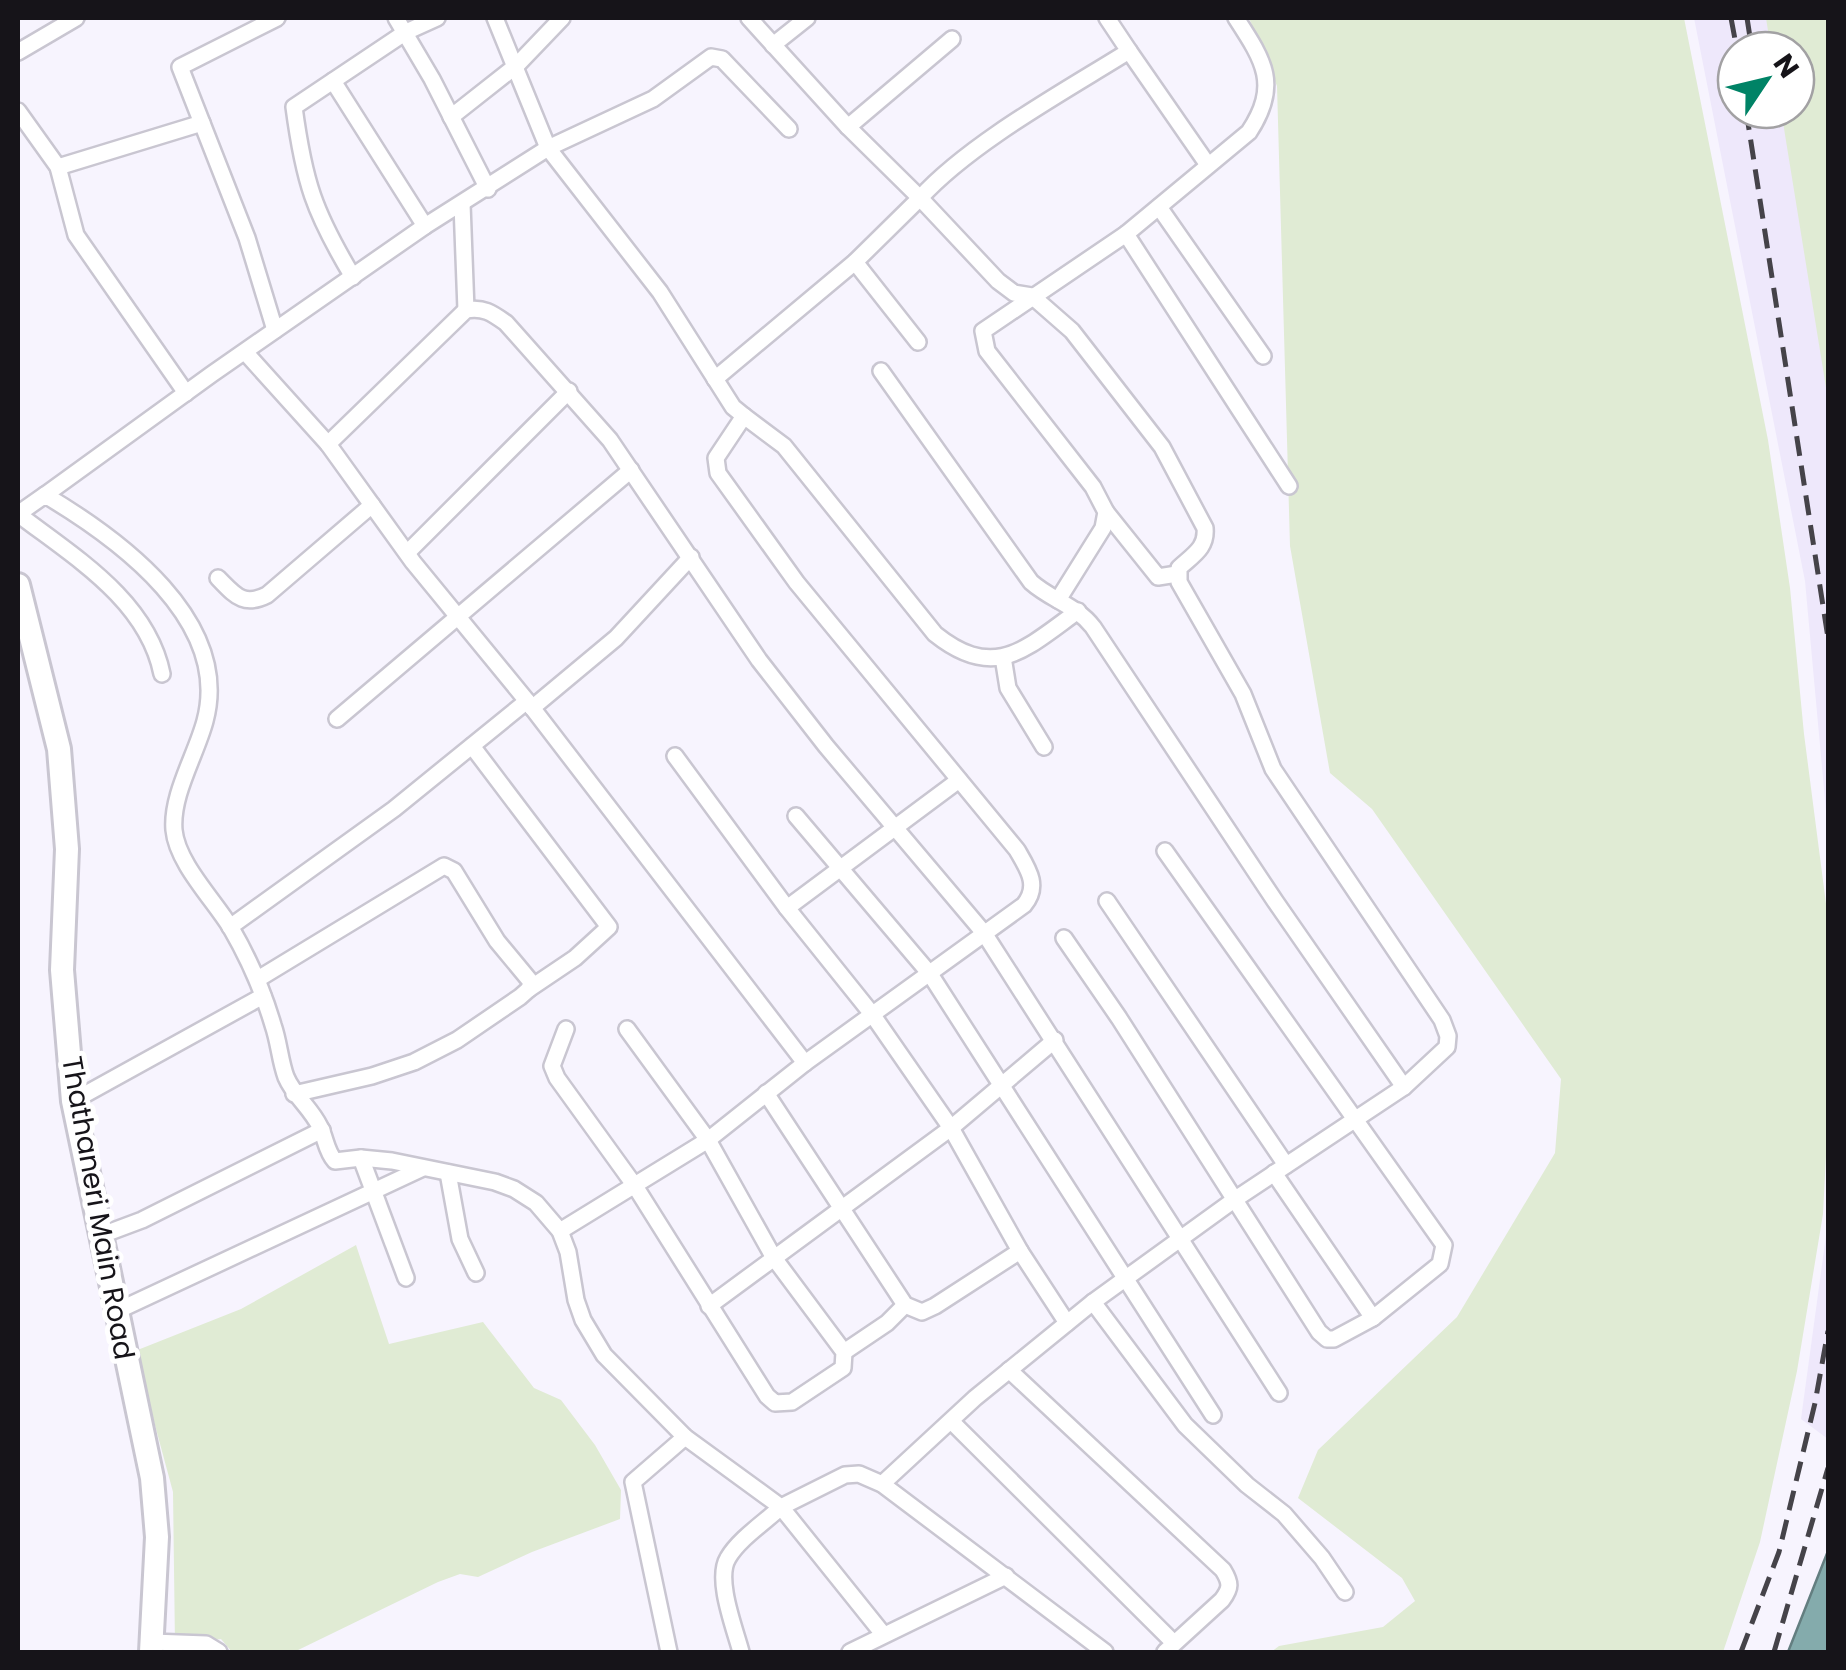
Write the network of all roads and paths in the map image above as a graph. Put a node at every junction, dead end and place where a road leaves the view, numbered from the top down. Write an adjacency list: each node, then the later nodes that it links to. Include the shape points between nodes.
1 (76, 18): 15 (street)
2 (277, 18): 20 (street, via 180,68)
3 (396, 18): 11 (street)
4 (437, 18): 11 (street)
5 (495, 18): 16 (street)
6 (562, 18): 16 (street)
7 (749, 18): 13 (street)
8 (807, 18): 13 (street)
9 (1107, 18): 14 (street)
10 (1236, 18): 24 (street, via 1261,56 1268,86 1248,132)
11 (406, 32): 17 (street); 19 (street)
12 (952, 39): 21 (street)
13 (773, 45): 21 (street)
14 (1130, 51): 24 (street); 27 (street, via 1021,119)
15 (18, 52)
16 (517, 65): 19 (street); 23 (street)
17 (333, 81): 30 (street); 33 (street, via 294,107 308,191)
18 (18, 112): 25 (street)
19 (452, 117): 26 (street)
20 (202, 123): 25 (street); 36 (street)
21 (848, 127): 27 (street)
22 (789, 130): 23 (street, via 712,56 638,108)
23 (548, 148): 26 (street); 41 (street, via 660,292)
24 (1208, 166): 29 (street)
25 (58, 167): 43 (street, via 76,235)
26 (488, 188): 28 (street)
27 (920, 198): 32 (street); 34 (street, via 998,281 1014,294)
28 (462, 204): 30 (street); 35 (street)
29 (1159, 207): 31 (street); 39 (street)
30 (425, 226): 33 (street)
31 (1126, 234): 34 (street); 47 (street)
32 (855, 262): 37 (street); 41 (street)
33 (353, 276): 36 (street)
34 (1032, 296): 50 (street, via 983,331 987,351 1094,487); 54 (street, via 1072,330 1132,405 1205,528 1202,547)
35 (466, 310): 42 (street, via 478,308 506,323); 45 (street)
36 (274, 330): 38 (street)
37 (918, 342)
38 (245, 352): 43 (street); 45 (street)
39 (1263, 356)
40 (880, 370): 57 (street, via 1031,582)
41 (715, 379): 44 (street)
42 (569, 390): 46 (street); 52 (street)
43 (186, 393): 48 (street)
44 (744, 416): 60 (street, via 784,446 934,634 970,657); 67 (street, via 716,458 718,473 797,584)
45 (328, 444): 49 (street)
46 (632, 470): 53 (street); 59 (street)
47 (1289, 486)
48 (46, 495): 51 (street); 74 (street, via 130,553 188,619 208,678 207,716 174,827 178,846)
49 (372, 505): 52 (street); 55 (street, via 255,601 238,598)
50 (1106, 512): 54 (street, via 1158,576); 57 (street, via 1104,528)
51 (18, 514): 61 (street, via 131,609 158,652)
52 (407, 553): 59 (street)
53 (691, 557): 62 (street, via 616,638); 69 (street, via 747,644)
54 (1178, 574): 87 (street, via 1243,694 1273,769 1442,1020 1447,1048)
55 (218, 578)
56 (18, 585): 90 (main road, Thathaneri Main Road, via 58,749 66,849 62,970)
57 (1058, 600): 58 (street)
58 (1078, 611): 60 (street); 87 (street)
59 (457, 616): 62 (street); 63 (street)
60 (1003, 657): 65 (street, via 1008,688)
61 (162, 674)
62 (529, 704): 64 (street); 85 (street)
63 (337, 720)
64 (472, 746): 74 (street); 79 (street, via 610,926)
65 (1044, 746)
66 (674, 756): 73 (street)
67 (960, 780): 69 (street); 75 (street, via 1017,850 1034,884 1024,905)
68 (796, 816): 71 (street)
69 (895, 828): 71 (street); 75 (street)
70 (1165, 851): 91 (street)
71 (840, 868): 73 (street); 77 (street)
72 (1107, 901): 97 (street)
73 (786, 908): 81 (street)
74 (230, 927): 78 (street)
75 (984, 933): 77 (street); 84 (street)
76 (1064, 938): 101 (street)
77 (930, 974): 81 (street); 86 (street)
78 (258, 979): 79 (street, via 444,866 528,976); 80 (street)
79 (530, 989): 89 (street, via 414,1062)
80 (263, 996): 89 (street); 90 (street)
81 (872, 1014): 85 (street); 92 (street)
82 (566, 1029): 99 (street, via 552,1066 557,1078)
83 (627, 1030): 94 (street)
84 (1055, 1040): 86 (street); 105 (street)
85 (805, 1063): 88 (street)
86 (1002, 1087): 92 (street); 110 (street)
87 (1404, 1087): 91 (street)
88 (766, 1093): 94 (street); 102 (street)
89 (294, 1094): 93 (street)
90 (73, 1101): 104 (main road, Thathaneri Main Road)
91 (1354, 1120): 97 (street); 115 (street, via 1445,1251 1440,1264)
92 (951, 1128): 102 (street); 106 (street)
93 (322, 1130): 95 (street, via 335,1161); 104 (street)
94 (708, 1140): 99 (street); 107 (street)
95 (361, 1158): 96 (street); 100 (street)
96 (422, 1168): 98 (street); 100 (street)
97 (1280, 1169): 101 (street); 115 (street)
98 (448, 1173): 103 (street, via 514,1189); 108 (street, via 460,1239)
99 (635, 1186): 103 (street); 113 (street)
100 (373, 1193): 109 (street); 114 (street)
101 (1234, 1200): 105 (street); 115 (street, via 1327,1339)
102 (840, 1207): 107 (street); 112 (street)
103 (560, 1231): 122 (street, via 580,1310 604,1355)
104 (102, 1235): 114 (main road, Thathaneri Main Road)
105 (1180, 1238): 110 (street); 119 (street)
106 (1020, 1251): 112 (street, via 922,1312); 116 (street)
107 (774, 1258): 113 (street); 117 (street)
108 (476, 1273)
109 (406, 1278)
110 (1125, 1279): 111 (street); 120 (street)
111 (1093, 1302): 116 (street); 126 (street, via 1184,1425 1284,1514)
112 (905, 1305): 117 (street)
113 (709, 1306): 117 (street, via 775,1403 792,1402 836,1376)
114 (116, 1311): 128 (main road, Thathaneri Main Road, via 152,1478 158,1536)
115 (1373, 1318)
116 (1067, 1323): 118 (street)
117 (844, 1352)
118 (1008, 1370): 121 (street); 129 (street, via 1230,1582 1230,1590)
119 (1280, 1393)
120 (1214, 1415)
121 (952, 1422): 123 (street); 129 (street)
122 (685, 1437): 124 (street); 131 (street, via 633,1482)
123 (882, 1484): 124 (street, via 845,1475); 125 (street)
124 (780, 1507): 127 (street); 132 (street, via 728,1556 724,1570)
125 (1006, 1576): 127 (street); 134 (street)
126 (1345, 1592)
127 (884, 1634): 133 (street)
128 (152, 1647): 130 (street, via 206,1644)
129 (1169, 1647)
130 (219, 1652)
131 (670, 1652)
132 (741, 1652)
133 (850, 1652)
134 (1105, 1652)

